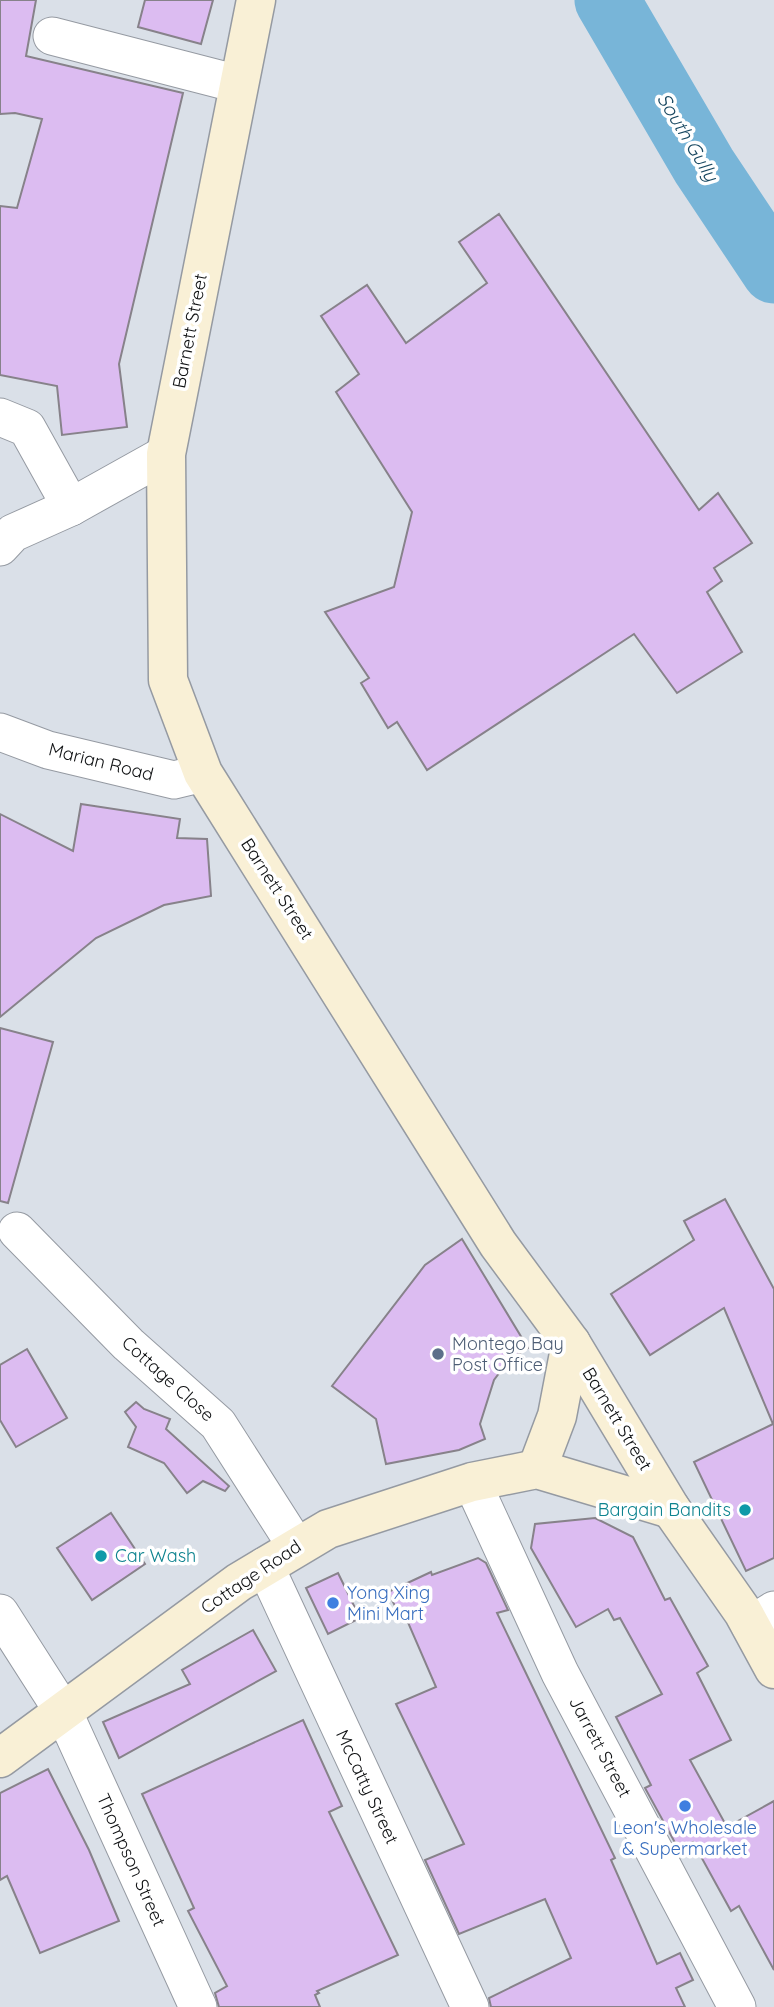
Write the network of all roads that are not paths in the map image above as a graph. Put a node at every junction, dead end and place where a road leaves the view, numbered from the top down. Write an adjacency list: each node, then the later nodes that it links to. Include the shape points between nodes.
1 (256, 0): 3 (main road, Barnett Street)
2 (52, 36): 3 (street)
3 (238, 84): 5 (main road, Barnett Street)
4 (0, 417): 6 (street, via 27,428)
5 (166, 454): 6 (street); 9 (main road, Barnett Street, via 167,680)
6 (71, 507): 7 (street, via 13,533)
7 (0, 547)
8 (0, 732): 9 (street, Marian Road, via 48,750 174,780)
9 (203, 773): 11 (main road, Barnett Street, via 498,1244)
10 (17, 1231): 15 (street, Cottage Close, via 128,1344 218,1424)
11 (571, 1343): 12 (main road, via 557,1416); 14 (main road, Barnett Street)
12 (537, 1469): 13 (main road, Cottage Road); 14 (main road, Cottage Road)
13 (472, 1482): 15 (main road, Cottage Road, via 328,1528); 23 (street, Jarrett Street, via 560,1673)
14 (671, 1509): 17 (main road, Barnett Street)
15 (280, 1556): 19 (main road, Cottage Road); 22 (street, McCatty Street)
16 (0, 1613): 19 (street, Thompson Street)
17 (762, 1618): 18 (main road, Barnett Street)
18 (774, 1669)
19 (64, 1713): 20 (main road, Cottage Road); 21 (street, Thompson Street)
20 (0, 1758)
21 (198, 2007)
22 (470, 2007)
23 (737, 2007)

